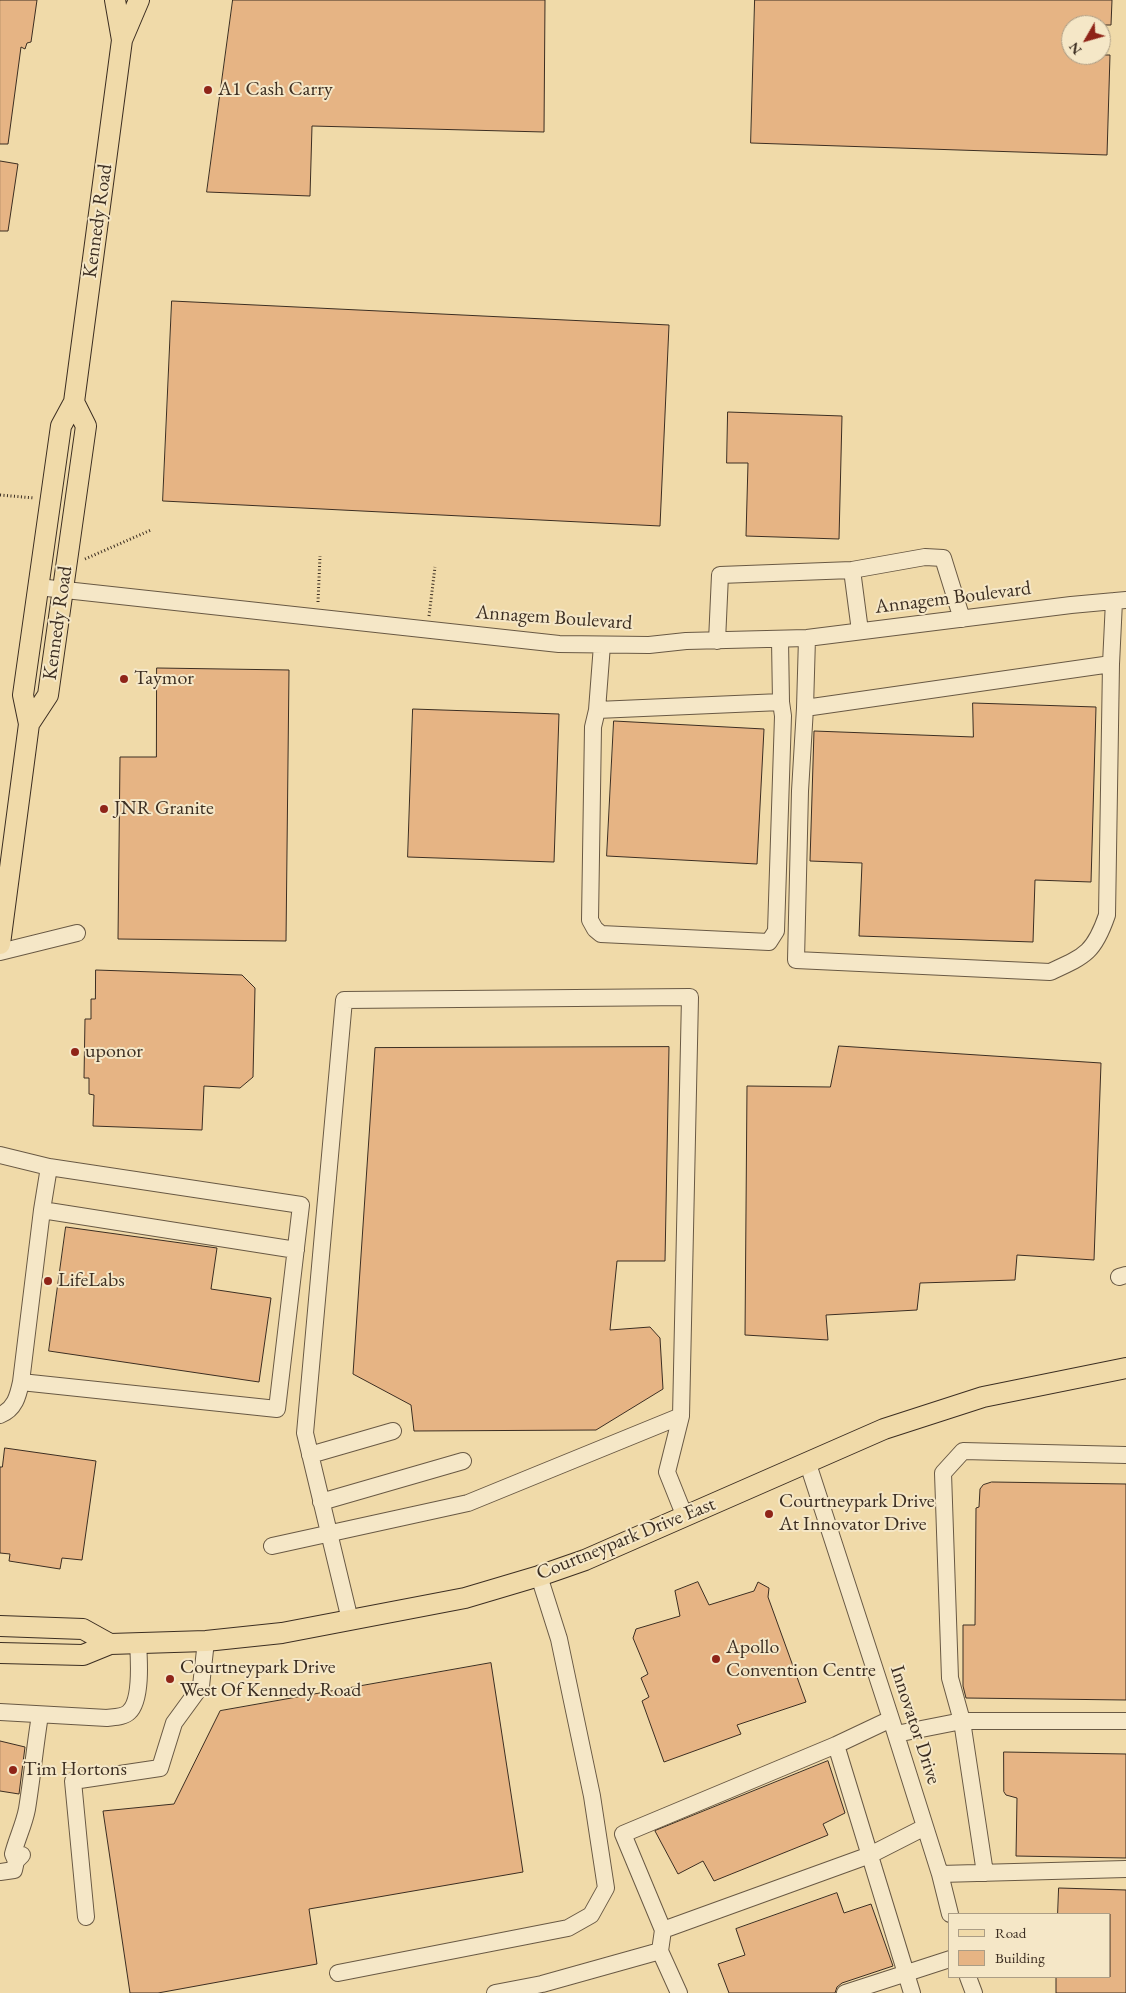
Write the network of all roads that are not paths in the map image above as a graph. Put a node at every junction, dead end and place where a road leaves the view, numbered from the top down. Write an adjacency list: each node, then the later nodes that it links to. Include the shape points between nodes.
1 (115, 0): 3 (main road, Kennedy Road)
2 (139, 0): 3 (main road, Kennedy Road)
3 (122, 40): 4 (main road, Kennedy Road)
4 (74, 402): 6 (main road, Kennedy Road, via 61,426); 7 (main road, Kennedy Road, via 86,426)
5 (852, 570): 9 (street, via 925,557 943,558); 10 (street); 13 (street, via 720,575)
6 (38, 587): 7 (street, Annagem Boulevard); 19 (main road, Kennedy Road, via 23,694)
7 (62, 590): 14 (street, Annagem Boulevard, via 559,644); 19 (main road, Kennedy Road, via 48,695)
8 (1120, 601): 9 (street, Annagem Boulevard); 15 (street)
9 (962, 619): 10 (street, Annagem Boulevard)
10 (860, 631): 11 (street, Annagem Boulevard)
11 (807, 638): 12 (street, Annagem Boulevard); 17 (street)
12 (780, 640): 13 (street, Annagem Boulevard); 16 (street)
13 (717, 641): 14 (street, Annagem Boulevard)
14 (602, 645): 18 (street)
15 (1111, 664): 17 (street); 17 (street, via 1107,915 1100,937 1082,958 1050,972 796,960)
16 (781, 702): 18 (street); 18 (street, via 776,931 769,942 601,934 594,929 590,910)
17 (805, 708)
18 (597, 710)
19 (29, 724): 21 (main road, Kennedy Road)
20 (77, 934): 22 (street)
21 (0, 944)
22 (0, 952)
23 (0, 1155): 24 (street)
24 (49, 1167): 25 (street); 26 (street, via 301,1205)
25 (42, 1210): 26 (street); 28 (street)
26 (296, 1250): 28 (street, via 277,1409)
27 (1126, 1368): 35 (main road, Courtneypark Drive East, via 983,1397 884,1429)
28 (21, 1382): 29 (street, via 17,1401 9,1411)
29 (0, 1415)
30 (681, 1416): 33 (street, via 690,997 344,1000 305,1433); 37 (street, via 667,1472); 38 (street, via 468,1503)
31 (393, 1431): 33 (street)
32 (1126, 1454): 49 (street, via 963,1451 943,1473 950,1678)
33 (310, 1455): 36 (street)
34 (463, 1461): 36 (street)
35 (808, 1464): 37 (main road, Courtneypark Drive East); 51 (street, Innovator Drive)
36 (321, 1502): 38 (street)
37 (685, 1517): 40 (main road, Courtneypark Drive East)
38 (329, 1534): 39 (street); 41 (street)
39 (272, 1546)
40 (539, 1576): 41 (main road, Courtneypark Drive East, via 465,1598); 65 (street, via 561,1649 592,1796 606,1888 591,1915 568,1928)
41 (350, 1620): 43 (main road, Courtneypark Drive East, via 282,1633)
42 (0, 1626): 45 (main road, via 83,1629)
43 (206, 1641): 44 (main road, Courtneypark Drive East); 60 (street, via 201,1686 174,1723 160,1768 73,1781)
44 (138, 1643): 45 (main road, Courtneypark Drive East); 48 (street, via 139,1681 130,1711 107,1718)
45 (110, 1644): 46 (main road, Courtneypark Drive East, via 83,1655)
46 (0, 1653)
47 (0, 1712): 48 (street)
48 (40, 1715): 56 (street, via 21,1833 24,1840 22,1856 16,1861 14,1870)
49 (962, 1721): 50 (street); 51 (street); 57 (street)
50 (1126, 1721)
51 (894, 1727): 52 (street); 53 (street, Innovator Drive)
52 (836, 1745): 54 (street); 61 (street, via 623,1834)
53 (925, 1827): 54 (street); 58 (street, Innovator Drive)
54 (870, 1855): 61 (street); 64 (street)
55 (1126, 1869): 57 (street)
56 (0, 1872)
57 (985, 1873): 58 (street)
58 (940, 1874): 59 (street, Innovator Drive)
59 (950, 1913)
60 (86, 1917)
61 (663, 1930): 62 (street)
62 (660, 1951): 67 (street); 69 (street)
63 (948, 1960): 64 (street)
64 (907, 1972): 70 (street); 71 (street)
65 (338, 1973)
66 (968, 1978): 72 (street)
67 (544, 1988): 68 (street)
68 (495, 1993)
69 (679, 1993)
70 (845, 1993)
71 (912, 1993)
72 (974, 1993)

